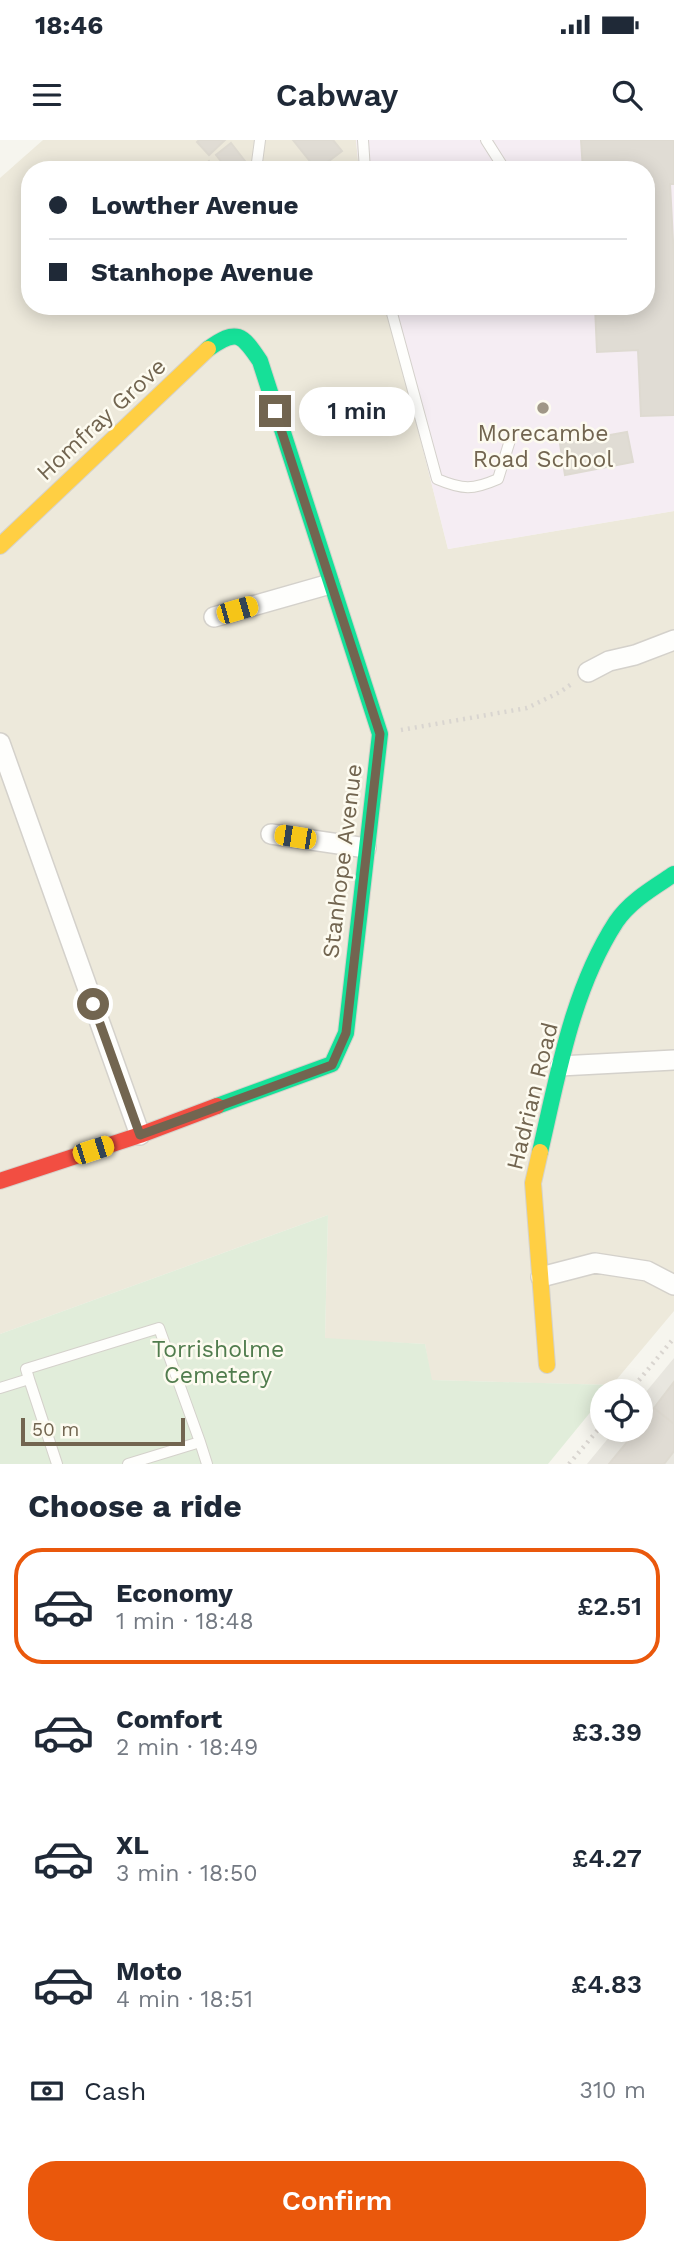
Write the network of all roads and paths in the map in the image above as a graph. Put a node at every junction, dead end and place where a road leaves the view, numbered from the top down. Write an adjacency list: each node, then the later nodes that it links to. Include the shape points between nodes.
1 (260, 140): 4 (lane)
2 (363, 140): 5 (lane)
3 (486, 140): 6 (lane)
4 (257, 161)
5 (364, 161)
6 (499, 161)
7 (392, 315): 9 (lane, via 437,478 456,487 477,488 498,480)
8 (238, 336): 10 (street, Homfray Grove, via 223,338 208,349); 11 (street, Stanhope Avenue, via 260,361)
9 (511, 437)
10 (0, 546)
11 (330, 583): 12 (street); 15 (street, Stanhope Avenue)
12 (214, 617)
13 (674, 640): 14 (street)
14 (588, 672): 15 (path, via 527,708)
15 (380, 734): 18 (street, Stanhope Avenue)
16 (0, 743): 22 (street)
17 (271, 834): 18 (street)
18 (366, 848): 22 (street, Stanhope Avenue, via 346,1033 332,1065)
19 (674, 874): 21 (street, Hadrian Road, via 642,895 617,920 584,984)
20 (674, 1059): 21 (street)
21 (560, 1066): 24 (street, Hadrian Road, via 533,1183)
22 (140, 1135): 23 (street, Stanhope Avenue)
23 (0, 1181)
24 (541, 1277): 25 (street, via 595,1263 647,1271); 27 (street, Hadrian Road)
25 (674, 1285)
26 (674, 1338): 29 (path)
27 (547, 1365)
28 (29, 1379): 30 (lane); 32 (lane, via 26,1369 159,1328); 33 (lane)
29 (640, 1379)
30 (0, 1388)
31 (590, 1439): 36 (path)
32 (200, 1441): 34 (lane); 35 (lane)
33 (57, 1464)
34 (128, 1464)
35 (207, 1464)
36 (569, 1464)

